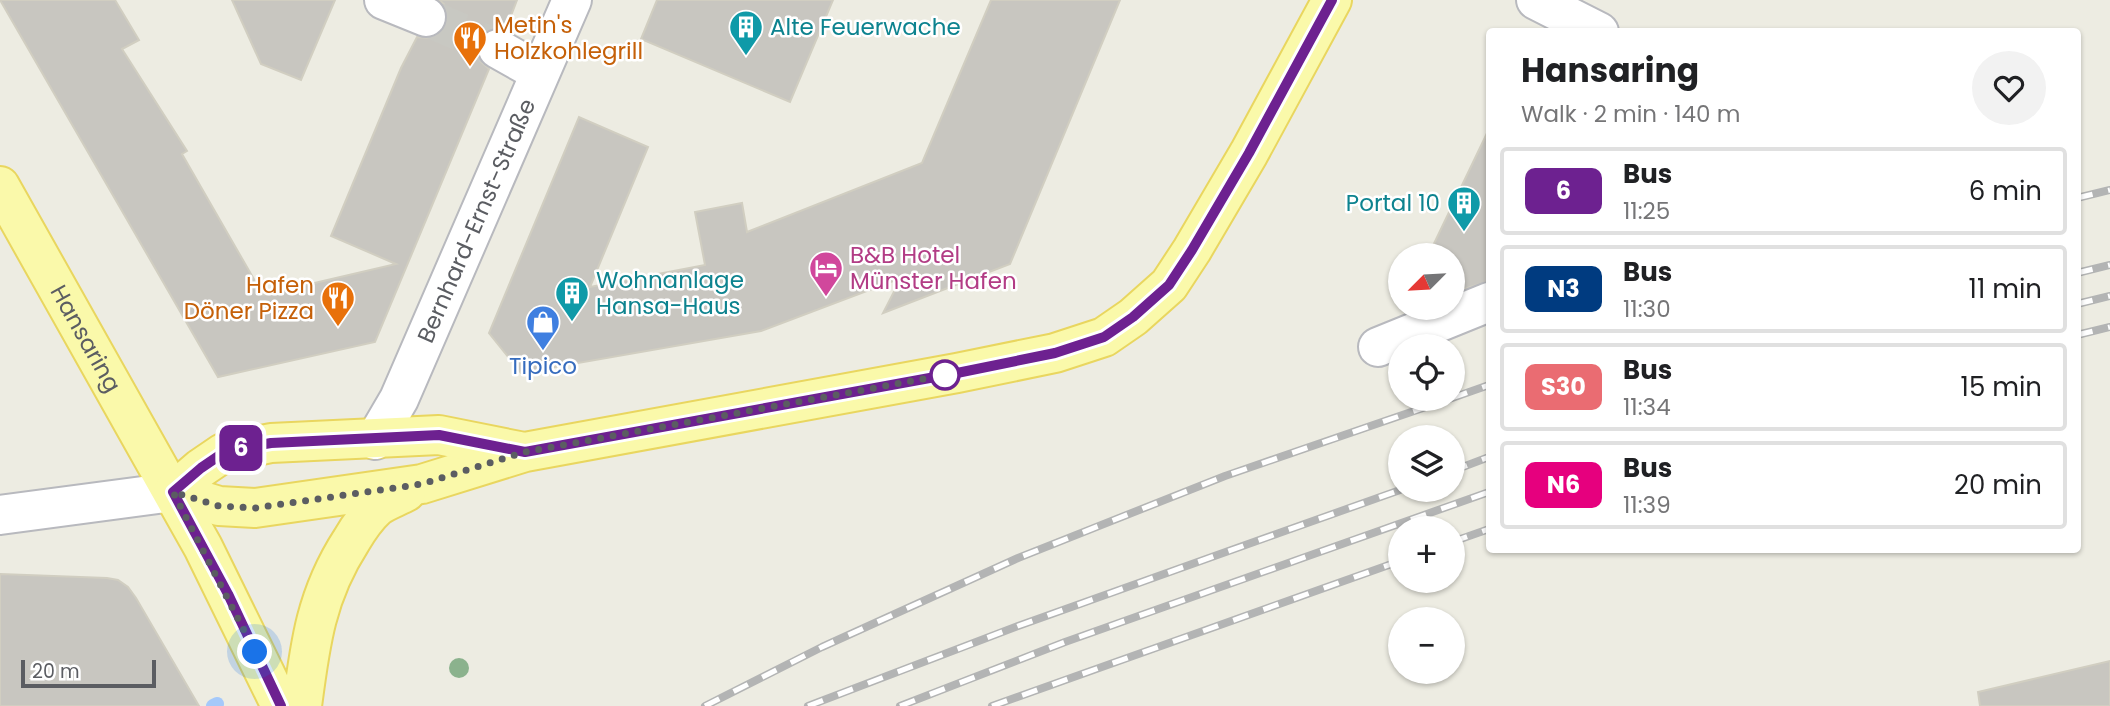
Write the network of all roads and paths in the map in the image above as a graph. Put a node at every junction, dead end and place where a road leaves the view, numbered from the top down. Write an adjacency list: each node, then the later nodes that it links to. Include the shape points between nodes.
1 (384, 0): 5 (street)
2 (572, 0): 8 (street, Bernhard-Ernst-Straße)
3 (1332, 0): 13 (main road, via 1249,153 1169,285 1104,337 1055,353 957,373)
4 (1535, 0): 6 (street)
5 (426, 17)
6 (1591, 28)
7 (498, 49): 8 (street)
8 (539, 72): 12 (street, Bernhard-Ernst-Straße, via 404,388)
9 (0, 187): 15 (main road, Hansaring)
10 (1486, 303): 11 (street)
11 (1378, 347)
12 (375, 440): 13 (main road, via 439,435); 15 (main road, via 271,443 223,453)
13 (525, 452): 14 (main road)
14 (422, 484): 15 (main road, via 255,508 219,506); 18 (main road, via 379,505 339,560 310,641)
15 (173, 492): 16 (street); 17 (main road, Hansaring)
16 (0, 515)
17 (281, 706)
18 (302, 706)

